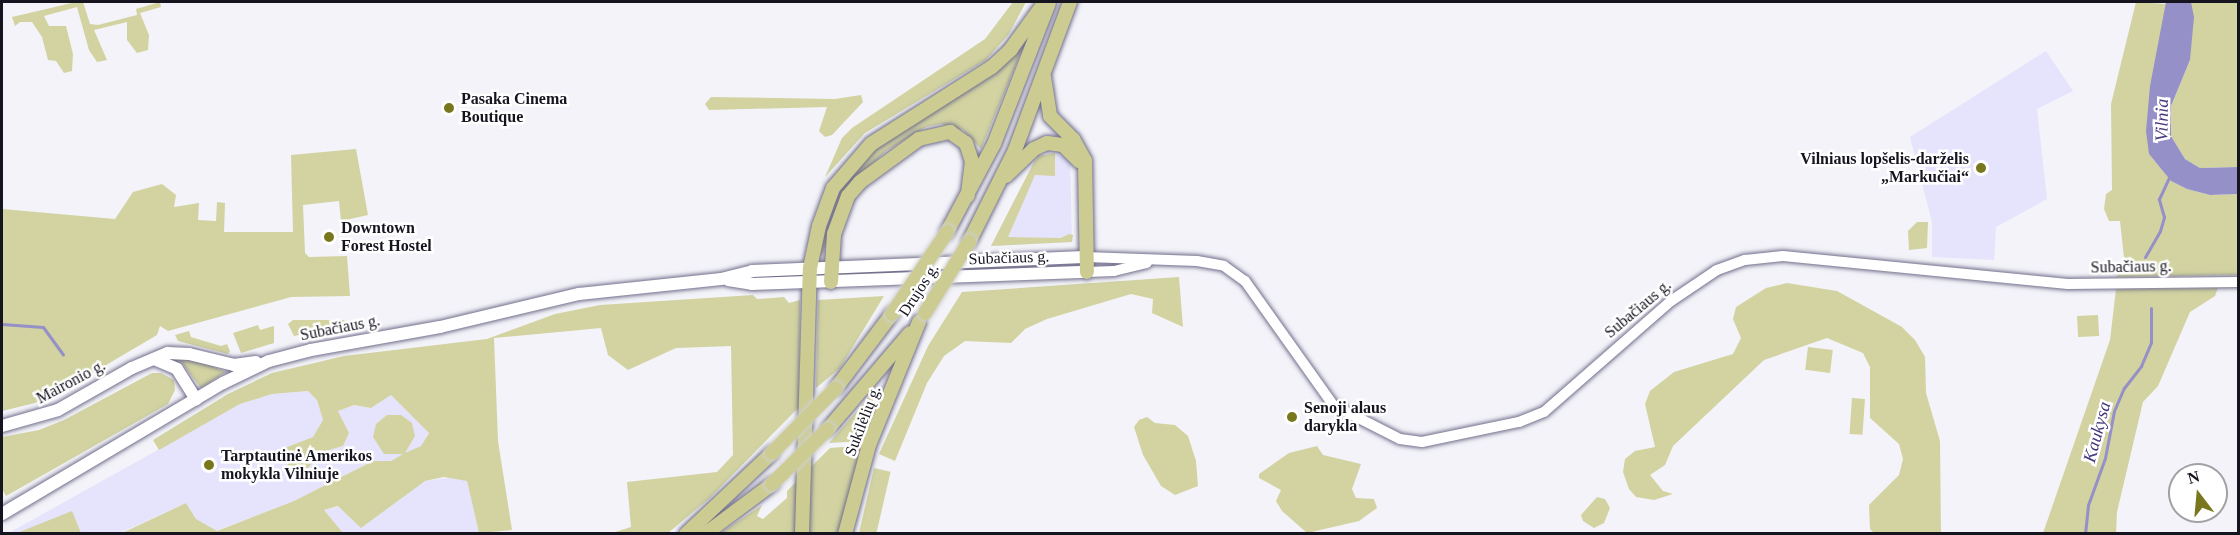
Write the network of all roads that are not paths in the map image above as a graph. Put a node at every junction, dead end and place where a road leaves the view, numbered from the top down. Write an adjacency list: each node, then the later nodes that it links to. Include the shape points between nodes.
1 (1045, 2): 12 (main road, via 992,67 894,127 847,170 825,209)
2 (1050, 2): 7 (main road, Drujos g., via 1011,107)
3 (1070, 2): 4 (main road, Drujos g.)
4 (1044, 75): 5 (main road, Drujos g.); 6 (main road, via 1050,116 1082,152)
5 (1000, 181): 6 (main road, via 1034,149 1053,143 1074,153); 14 (main road, Drujos g., bridge, via 969,242)
6 (1084, 182): 8 (main road)
7 (968, 196): 11 (main road, via 972,161 966,143 950,132 919,139 860,182 848,196 834,234); 20 (main road, Drujos g., bridge, via 892,314 836,388)
8 (1086, 257): 9 (street, Subačiaus g.); 10 (main road); 11 (main road, Subačiaus g.)
9 (1153, 261): 10 (street, Subačiaus g., via 1114,271); 13 (street, Subačiaus g., via 1212,263 1235,272 1333,405 1400,439 1422,442 1519,422 1544,412 1671,301 1717,270 1745,260 1783,256 2068,284)
10 (1087, 272): 11 (main road, Subačiaus g.)
11 (831, 274): 12 (main road, Subačiaus g.)
12 (810, 275): 16 (main road, Subačiaus g., via 752,284 721,279 579,294); 22 (main road)
13 (2238, 282)
14 (922, 318): 21 (main road, Drujos g., bridge, via 828,429 772,484); 23 (main road, Sukilėlių g., via 869,445)
15 (154, 359): 16 (main road, Maironio g., via 179,353 234,365); 17 (main road, via 177,369); 18 (main road, Maironio g., via 58,410)
16 (270, 361): 17 (main road, Subačiaus g.)
17 (196, 399): 19 (main road, Subačiaus g.)
18 (2, 426)
19 (2, 514)
20 (686, 534)
21 (705, 534)
22 (802, 534)
23 (845, 534)

